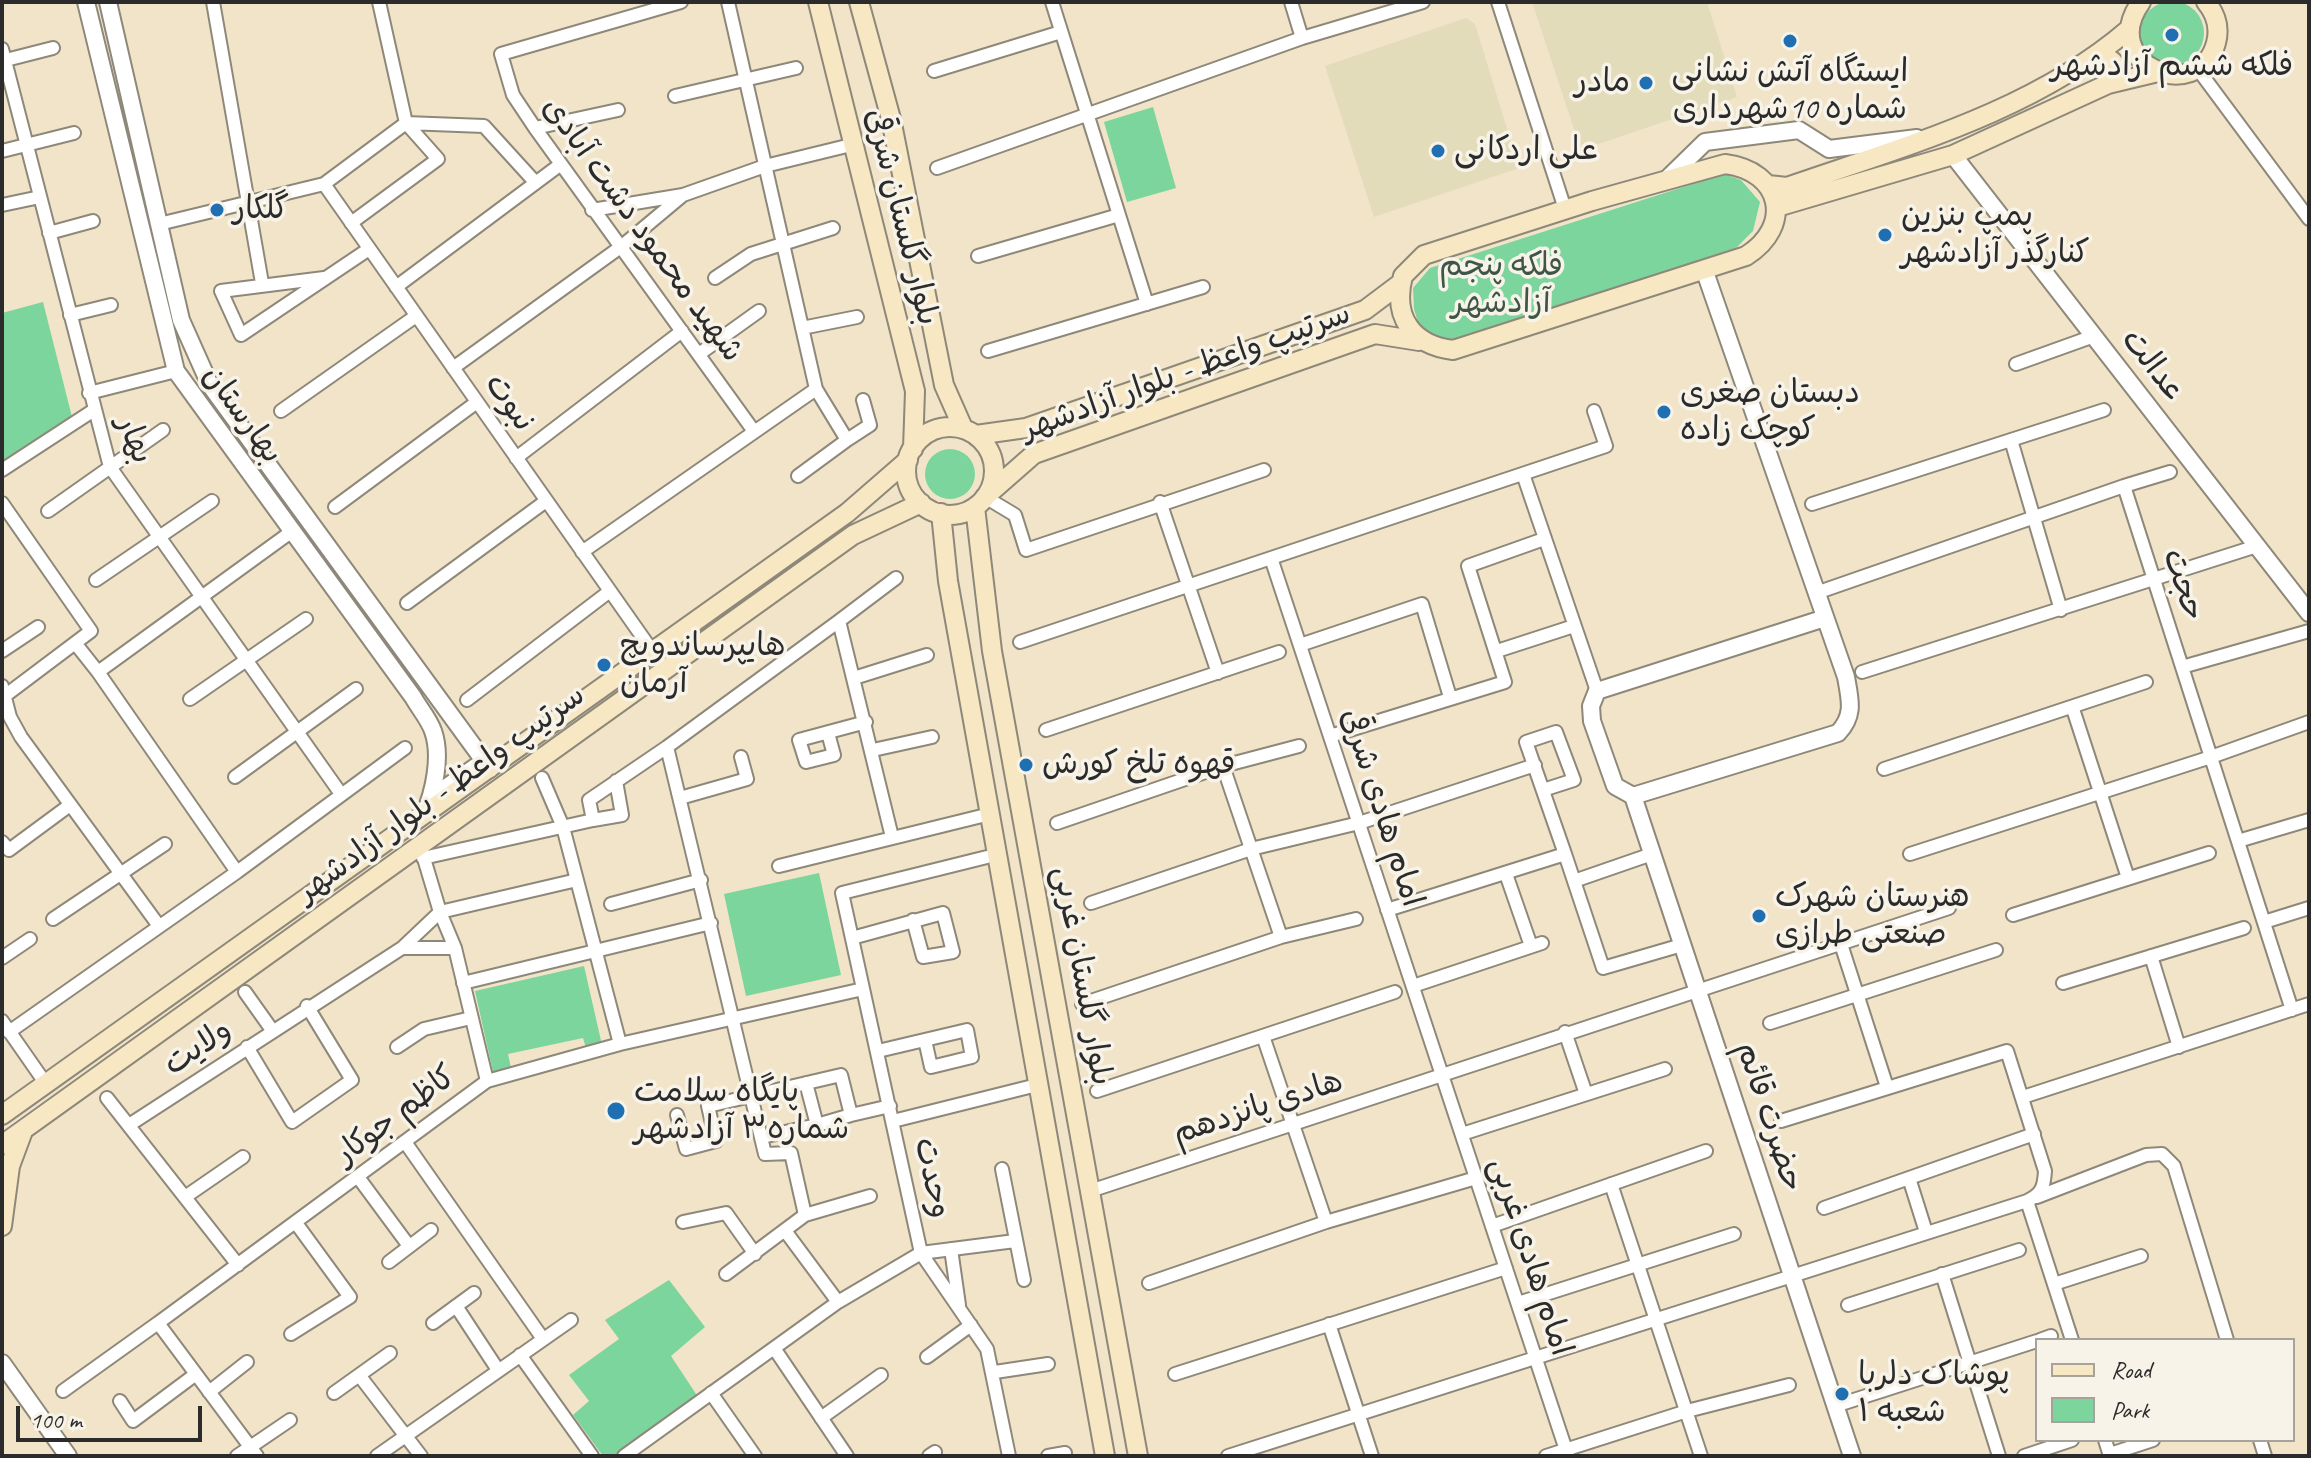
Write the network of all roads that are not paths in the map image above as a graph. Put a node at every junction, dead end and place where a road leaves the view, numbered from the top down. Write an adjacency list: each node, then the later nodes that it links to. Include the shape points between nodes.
1 (86, 2): 57 (street, بهارستان)
2 (108, 2): 56 (street, بهارستان)
3 (213, 2): 47 (street)
4 (379, 2): 30 (street)
5 (681, 2): 31 (street, شهید محمود دشت آبادی, via 501,54 513,95)
6 (728, 2): 25 (street)
7 (818, 2): 35 (main road, بلوار گلستان شرقی)
8 (859, 2): 86 (main road, بلوار گلستان شرقی, via 891,119)
9 (1052, 2): 16 (street)
10 (1291, 2): 17 (street)
11 (1423, 2): 17 (street)
12 (1498, 2): 50 (street)
13 (2140, 2): 15 (main road)
14 (2206, 2): 22 (main road, via 2218,32 2208,59)
15 (2129, 29): 20 (main road); 24 (main road, via 2137,55)
16 (1061, 32): 23 (street); 29 (street)
17 (1302, 38): 29 (street)
18 (53, 48): 19 (street)
19 (3, 57): 34 (street, بهار)
20 (2096, 58): 26 (main road, via 2113,60 2117,69); 33 (main road, via 2003,107)
21 (796, 68): 25 (street)
22 (2197, 68): 24 (main road, via 2184,74); 53 (street)
23 (934, 71)
24 (2158, 72): 26 (main road)
25 (746, 81): 27 (street); 39 (street)
26 (2108, 84): 37 (main road)
27 (675, 96)
28 (618, 110): 31 (street)
29 (1087, 115): 40 (street); 52 (street)
30 (406, 123): 42 (street, via 484,126); 43 (street); 55 (street, via 438,159)
31 (535, 128): 38 (street, شهید محمود دشت آبادی)
32 (74, 133): 34 (street)
33 (1931, 136): 41 (street, via 1829,149 1799,130 1705,142); 44 (main road, via 1787,187)
34 (26, 145): 36 (street); 46 (street, بهار)
35 (851, 145): 39 (street); 88 (main road, بلوار گلستان شرقی)
36 (2, 151)
37 (1953, 155): 49 (main road); 79 (street, عدالت)
38 (561, 164): 42 (street); 51 (street, شهید محمود دشت آبادی)
39 (765, 166): 45 (street); 60 (street)
40 (937, 168)
41 (1665, 181): 44 (main road, سرتیپ واعظ - بلوار آزادشهر, via 1725,164 1740,166); 50 (main road, سرتیپ واعظ - بلوار آزادشهر)
42 (535, 182): 69 (street)
43 (324, 184): 47 (street); 55 (street, نبوت)
44 (1768, 185): 49 (main road)
45 (683, 195): 51 (street); 61 (street)
46 (40, 197): 48 (street); 59 (street, بهار)
47 (248, 202): 56 (street); 67 (street)
48 (2, 205)
49 (1777, 207): 64 (main road, سرتیپ واعظ - بلوار آزادشهر, via 1764,245)
50 (1565, 209): 68 (main road, سرتیپ واعظ - بلوار آزادشهر, via 1424,255)
51 (592, 210): 61 (street, شهید محمود دشت آبادی)
52 (1119, 215): 63 (street); 71 (street)
53 (2309, 219)
54 (93, 221): 59 (street)
55 (351, 223): 62 (street, نبوت)
56 (159, 224): 57 (street); 121 (street, بهارستان, via 191,350 210,385)
57 (141, 228): 85 (street, بهارستان)
58 (833, 228): 60 (street)
59 (49, 233): 74 (street, بهار)
60 (783, 245): 66 (street, via 751,254); 77 (street)
61 (622, 246): 78 (street, شهید محمود دشت آبادی); 84 (street)
62 (369, 249): 65 (street); 69 (street, نبوت)
63 (978, 256)
64 (1705, 272): 80 (main road, سرتیپ واعظ - بلوار آزادشهر, via 1453,350); 137 (street)
65 (324, 278): 67 (street); 67 (street, via 241,335 221,291)
66 (715, 278)
67 (262, 283)
68 (1401, 283): 80 (main road, via 1406,322); 98 (main road, سرتیپ واعظ - بلوار آزادشهر, via 1365,310 1026,428)
69 (396, 287): 75 (street, نبوت)
70 (1203, 287): 71 (street)
71 (1147, 304): 81 (street)
72 (111, 305): 74 (street)
73 (759, 311): 82 (street)
74 (70, 315): 89 (street, بهار)
75 (416, 316): 84 (street, نبوت); 94 (street)
76 (857, 317): 77 (street)
77 (802, 328): 87 (street)
78 (682, 331): 82 (street, شهید محمود دشت آبادی); 102 (street)
79 (2094, 336): 83 (street); 127 (street, عدالت)
80 (1419, 341): 113 (main road, سرتیپ واعظ - بلوار آزادشهر, via 1375,334 1034,454)
81 (988, 351)
82 (699, 354): 97 (street, شهید محمود دشت آبادی)
83 (2016, 364)
84 (453, 368): 91 (street, نبوت)
85 (176, 371): 89 (street); 124 (street, بهارستان)
86 (944, 385): 88 (main road, via 931,396); 98 (main road, بلوار گلستان شرقی)
87 (816, 389): 97 (street); 99 (street)
88 (915, 391): 101 (main road, بلوار گلستان شرقی)
89 (89, 393): 92 (street, بهار)
90 (863, 400): 99 (street, via 870,425)
91 (477, 402): 102 (street, نبوت); 118 (street)
92 (94, 410): 103 (street, بهار); 104 (street)
93 (2104, 410): 100 (street)
94 (281, 411)
95 (1594, 411): 107 (street, via 1606,446)
96 (163, 430): 103 (street)
97 (753, 430): 128 (street)
98 (969, 432): 101 (main road, via 934,430); 113 (main road, via 988,448 994,464 993,481)
99 (847, 440): 108 (street)
100 (2011, 440): 117 (street); 123 (street)
101 (910, 454): 110 (main road, سرتیپ واعظ - بلوار آزادشهر); 116 (main road, via 909,483)
102 (516, 458): 112 (street, نبوت)
103 (110, 467): 119 (street); 125 (street, بهار)
104 (2, 470)
105 (1264, 470): 114 (street)
106 (2170, 472): 109 (street)
107 (1523, 474): 126 (street); 129 (street)
108 (798, 476)
109 (2124, 486): 123 (street); 134 (street, حجت)
110 (868, 492): 122 (main road, via 878,497); 153 (main road, سرتیپ واعظ - بلوار آزادشهر, via 847,513)
111 (212, 501): 125 (street)
112 (546, 501): 128 (street, نبوت); 139 (street)
113 (980, 502): 114 (street, via 1015,515 1026,550); 120 (main road, via 959,514); 130 (main road, بلوار گلستان غربی)
114 (1160, 502): 135 (street)
115 (2, 503): 149 (street, via 91,631)
116 (921, 503): 120 (main road); 122 (main road, سرتیپ واعظ - بلوار آزادشهر)
117 (1812, 504)
118 (335, 507)
119 (48, 511)
120 (941, 513): 133 (main road, بلوار گلستان غربی)
121 (308, 519): 124 (street); 183 (street, بهارستان)
122 (881, 519): 208 (main road, سرتیپ واعظ - بلوار آزادشهر)
123 (2032, 520): 137 (street); 140 (street)
124 (291, 532): 138 (street); 196 (street, بهارستان, via 433,731 436,770)
125 (159, 536): 132 (street); 138 (street, بهار)
126 (1544, 539): 145 (street); 152 (street, via 1468,566)
127 (2257, 546): 134 (street); 141 (street, عدالت)
128 (582, 552): 136 (street, نبوت)
129 (1271, 558): 135 (street); 150 (street, امام هادی شرقی)
130 (981, 577): 133 (main road, via 963,565); 306 (main road, بلوار گلستان غربی)
131 (896, 578): 144 (street)
132 (96, 580)
133 (948, 581): 197 (main road, بلوار گلستان غربی)
134 (2154, 581): 140 (street); 157 (street, حجت)
135 (1188, 585): 148 (street); 160 (street)
136 (610, 591): 153 (street, نبوت); 168 (street)
137 (1816, 593): 142 (street)
138 (202, 597): 156 (street, بهار); 158 (street)
139 (407, 603)
140 (2061, 610): 159 (street)
141 (2309, 613)
142 (1825, 618): 164 (street); 193 (street, via 1852,708 1838,733)
143 (306, 619): 156 (street)
144 (839, 621): 161 (street); 178 (street)
145 (1574, 626): 152 (street); 164 (street)
146 (38, 627): 151 (street)
147 (2309, 631): 157 (street)
148 (1020, 642)
149 (75, 643): 158 (street); 165 (street)
150 (1300, 645): 166 (street, via 1422,604); 175 (street, امام هادی شرقی)
151 (2, 651)
152 (1497, 651): 166 (street, via 1505,682)
153 (653, 652): 183 (main road, سرتیپ واعظ - بلوار آزادشهر)
154 (1279, 652): 160 (street)
155 (927, 655): 161 (street)
156 (246, 659): 167 (street); 173 (street, بهار)
157 (2182, 667): 182 (street, حجت)
158 (98, 672): 215 (street)
159 (1862, 672)
160 (1218, 673): 172 (street)
161 (854, 678): 170 (street)
162 (2146, 682): 169 (street)
163 (356, 689): 173 (street)
164 (1597, 691): 193 (street, via 1592,721 1615,786)
165 (3, 694): 195 (street, via 21,737)
166 (1450, 697): 175 (street)
167 (190, 699)
168 (467, 700)
169 (2073, 709): 186 (street); 191 (street)
170 (866, 722): 174 (street); 180 (street)
171 (2309, 722): 182 (street)
172 (1046, 730)
173 (297, 732): 187 (street); 192 (street, بهار)
174 (828, 733): 174 (street, via 834,755 806,762 799,740)
175 (1330, 736): 201 (street, امام هادی شرقی)
176 (932, 737): 180 (street)
177 (1299, 746): 185 (street)
178 (667, 747): 189 (street); 194 (street)
179 (405, 748): 192 (street)
180 (873, 750): 203 (street)
181 (741, 757): 194 (street, via 747,779)
182 (2211, 757): 191 (street); 204 (street, حجت)
183 (487, 765): 196 (main road, سرتیپ واعظ - بلوار آزادشهر)
184 (1535, 765): 190 (street); 190 (street, via 1526,742 1556,732 1574,780); 201 (street)
185 (1223, 766): 200 (street); 207 (street)
186 (1884, 769)
187 (235, 777)
188 (542, 778): 202 (street)
189 (616, 781): 198 (street, via 589,800); 198 (street, via 622,815)
190 (1543, 790): 210 (street)
191 (2101, 793): 212 (street); 218 (street)
192 (341, 794): 215 (street)
193 (1633, 796): 211 (street, حضرت قائم)
194 (680, 798): 220 (street)
195 (70, 805): 205 (street, via 9,850); 217 (street)
196 (428, 807): 276 (main road, سرتیپ واعظ - بلوار آزادشهر)
197 (990, 814): 203 (street); 277 (main road, بلوار گلستان غربی)
198 (593, 820): 202 (street)
199 (2309, 820): 204 (street)
200 (1057, 823)
201 (1359, 823): 207 (street); 226 (street, امام هادی شرقی)
202 (563, 827): 208 (street); 219 (street)
203 (892, 837): 214 (street)
204 (2238, 841): 232 (street, حجت)
205 (2, 842)
206 (165, 844): 217 (street)
207 (1251, 849): 222 (street); 236 (street)
208 (422, 852): 227 (street); 293 (main road, سرتیپ واعظ - بلوار آزادشهر)
209 (2209, 853): 218 (street)
210 (1565, 854): 216 (street); 221 (street)
211 (1652, 854): 221 (street); 240 (street, حضرت قائم)
212 (1910, 854)
213 (987, 857): 237 (street, وحدت, via 842,893)
214 (779, 866)
215 (237, 872): 234 (street)
216 (1506, 874): 226 (street); 249 (street, via 1537,944)
217 (121, 876): 229 (street); 234 (street)
218 (2128, 878): 228 (street)
219 (577, 880): 227 (street); 244 (street)
220 (701, 880): 223 (street); 233 (street)
221 (1574, 881): 240 (street, via 1603,968)
222 (1091, 903)
223 (611, 904)
224 (1949, 908): 239 (street, هادی پانزدهم)
225 (2309, 908): 232 (street)
226 (1387, 910): 249 (street, امام هادی شرقی)
227 (440, 912): 241 (street, ولایت); 242 (street)
228 (2013, 915)
229 (53, 919)
230 (1356, 919): 236 (street)
231 (913, 920): 231 (street, via 943,913 953,952 923,957); 237 (street)
232 (2264, 922): 258 (street, حجت)
233 (711, 923): 244 (street); 260 (street)
234 (159, 926): 262 (street)
235 (2244, 928): 245 (street)
236 (1281, 937): 255 (street)
237 (852, 938): 251 (street, وحدت)
238 (30, 939): 246 (street)
239 (1840, 941): 250 (street, هادی پانزدهم); 254 (street)
240 (1682, 945): 250 (street, حضرت قائم)
241 (402, 948): 242 (street); 257 (street, ولایت)
242 (455, 948): 247 (street)
243 (1996, 950): 254 (street)
244 (595, 951): 247 (street); 267 (street)
245 (2151, 956): 248 (street); 270 (street)
246 (2, 958)
247 (463, 983): 259 (street)
248 (2063, 983)
249 (1413, 986): 273 (street, امام هادی شرقی)
250 (1697, 988): 264 (street, هادی پانزدهم); 334 (street, حضرت قائم)
251 (863, 989): 260 (street, کاظم جوکار); 271 (street, وحدت)
252 (245, 992): 263 (street)
253 (1395, 992): 265 (street)
254 (1857, 995): 261 (street); 278 (street)
255 (1082, 1004)
256 (2309, 1004): 258 (street)
257 (307, 1006): 263 (street, ولایت); 268 (street, via 352,1080 292,1122)
258 (2292, 1010): 270 (street)
259 (471, 1018): 269 (street, via 424,1029); 274 (street)
260 (733, 1019): 267 (street, کاظم جوکار); 281 (street)
261 (1770, 1023)
262 (6, 1026): 276 (street)
263 (272, 1030): 268 (street, ولایت)
264 (1565, 1032): 273 (street, هادی پانزدهم); 280 (street)
265 (1263, 1036): 279 (street); 290 (street)
266 (925, 1040): 266 (street, via 931,1067 972,1057 967,1030); 271 (street)
267 (620, 1044): 274 (street, کاظم جوکار)
268 (247, 1047): 291 (street, ولایت)
269 (397, 1047)
270 (2179, 1047): 282 (street)
271 (878, 1051): 284 (street, وحدت)
272 (1665, 1069): 280 (street)
273 (1442, 1074): 290 (street, هادی پانزدهم); 294 (street, امام هادی غربی)
274 (487, 1081): 297 (street, کاظم جوکار)
275 (806, 1083): 281 (street); 287 (street, via 841,1075); 292 (street)
276 (46, 1084): 285 (main road, سرتیپ واعظ - بلوار آزادشهر)
277 (1041, 1084): 288 (street); 398 (main road, بلوار گلستان غربی)
278 (1887, 1087): 282 (street, via 2007,1051); 289 (street)
279 (1097, 1091)
280 (1586, 1094): 294 (street)
281 (752, 1095): 286 (street, via 708,1106 716,1141 686,1149); 296 (street)
282 (2023, 1097): 295 (street)
283 (107, 1098): 291 (street)
284 (890, 1106): 287 (street); 288 (street, وحدت)
285 (6, 1110)
286 (677, 1115)
287 (851, 1115): 292 (street)
288 (893, 1121): 325 (street, وحدت)
289 (1781, 1121)
290 (1292, 1123): 306 (street, هادی پانزدهم); 313 (street)
291 (129, 1125): 308 (street)
292 (817, 1125): 296 (street)
293 (23, 1131): 298 (main road, سرتیپ واعظ - بلوار آزادشهر); 315 (main road, via 10,1166)
294 (1462, 1134): 303 (street, امام هادی غربی)
295 (2034, 1134): 304 (street); 309 (street, via 2045,1171 2044,1187)
296 (762, 1137): 311 (street, via 765,1154 791,1153)
297 (405, 1142): 302 (street, کاظم جوکار); 353 (street)
298 (2, 1145)
299 (1706, 1151): 305 (street)
300 (243, 1157): 308 (street)
301 (1002, 1169): 321 (street)
302 (358, 1177): 314 (street, کاظم جوکار); 322 (street)
303 (1476, 1178): 313 (street); 316 (street, امام هادی غربی)
304 (1909, 1178): 310 (street); 319 (street)
305 (1611, 1184): 316 (street); 329 (street)
306 (1090, 1191): 399 (main road, بلوار گلستان غربی)
307 (870, 1196): 311 (street)
308 (185, 1197): 330 (street)
309 (2032, 1199): 319 (street); 337 (street); 352 (street, via 2146,1155 2162,1154 2174,1166)
310 (1824, 1208)
311 (805, 1215): 318 (street)
312 (683, 1222): 326 (street, via 726,1213)
313 (1326, 1222): 336 (street)
314 (296, 1223): 330 (street, کاظم جوکار); 350 (street, via 350,1297)
315 (2, 1226)
316 (1492, 1226): 331 (street, امام هادی غربی)
317 (431, 1230): 322 (street)
318 (786, 1232): 326 (street); 339 (street)
319 (1926, 1232): 334 (street)
320 (1734, 1234): 329 (street)
321 (1015, 1241): 323 (street); 335 (street)
322 (409, 1246): 328 (street)
323 (951, 1249): 325 (street); 343 (street)
324 (2019, 1250): 333 (street)
325 (921, 1253): 339 (street); 343 (street, وحدت)
326 (755, 1254): 332 (street)
327 (2141, 1256): 337 (street)
328 (389, 1262)
329 (1641, 1264): 340 (street); 344 (street)
330 (238, 1265): 346 (street, کاظم جوکار)
331 (1506, 1268): 340 (street, امام هادی غربی); 348 (street)
332 (726, 1274)
333 (1942, 1274): 341 (street); 361 (street)
334 (1792, 1275): 344 (street); 376 (street, حضرت قائم)
335 (1024, 1280)
336 (1149, 1283)
337 (2054, 1284): 351 (street)
338 (474, 1293): 342 (street)
339 (838, 1302): 355 (street)
340 (1518, 1303): 359 (street, امام هادی غربی)
341 (1848, 1305)
342 (456, 1306): 347 (street); 364 (street)
343 (960, 1309): 349 (street, وحدت)
344 (1658, 1318): 359 (street); 377 (street)
345 (571, 1320): 353 (street)
346 (158, 1323): 366 (street); 371 (street, کاظم جوکار)
347 (433, 1323)
348 (1329, 1324): 367 (street); 378 (street)
349 (971, 1325): 358 (street); 365 (street, وحدت)
350 (291, 1334)
351 (2071, 1338)
352 (2226, 1338)
353 (543, 1339): 357 (street)
354 (2035, 1342): 361 (street)
355 (774, 1348): 374 (street); 379 (street)
356 (390, 1353): 368 (street)
357 (520, 1355): 364 (street); 392 (street)
358 (927, 1357)
359 (1536, 1357): 378 (street); 386 (street, امام هادی غربی)
360 (247, 1362): 372 (street)
361 (1970, 1362): 376 (street); 405 (street)
362 (2, 1363): 388 (street)
363 (1048, 1364): 365 (street)
364 (498, 1370): 381 (street)
365 (995, 1372): 396 (street, وحدت)
366 (196, 1374): 372 (street); 375 (street, via 133,1421)
367 (1175, 1374)
368 (359, 1375): 373 (street); 381 (street)
369 (881, 1375): 379 (street)
370 (1789, 1385): 377 (street)
371 (63, 1391)
372 (209, 1392): 384 (street)
373 (334, 1393)
374 (711, 1393): 393 (street); 394 (street)
375 (120, 1401)
376 (1835, 1406): 404 (street, حضرت قائم)
377 (1687, 1411): 386 (street); 403 (street)
378 (1359, 1414): 400 (street); 401 (street)
379 (821, 1418): 395 (street)
380 (290, 1420): 384 (street)
381 (407, 1435): 390 (street); 391 (street)
382 (2066, 1442): 406 (street)
383 (2147, 1442): 387 (street)
384 (253, 1451): 389 (street)
385 (1065, 1453): 397 (street)
386 (1567, 1453): 402 (street)
387 (2110, 1455)
388 (68, 1456)
389 (237, 1456)
390 (377, 1456)
391 (421, 1456)
392 (592, 1456)
393 (624, 1456)
394 (755, 1456)
395 (847, 1456)
396 (1009, 1456)
397 (1048, 1456)
398 (1105, 1456)
399 (1138, 1456)
400 (1228, 1456)
401 (1372, 1456)
402 (1546, 1456)
403 (1701, 1456)
404 (1852, 1456)
405 (1999, 1456)
406 (2024, 1456)

